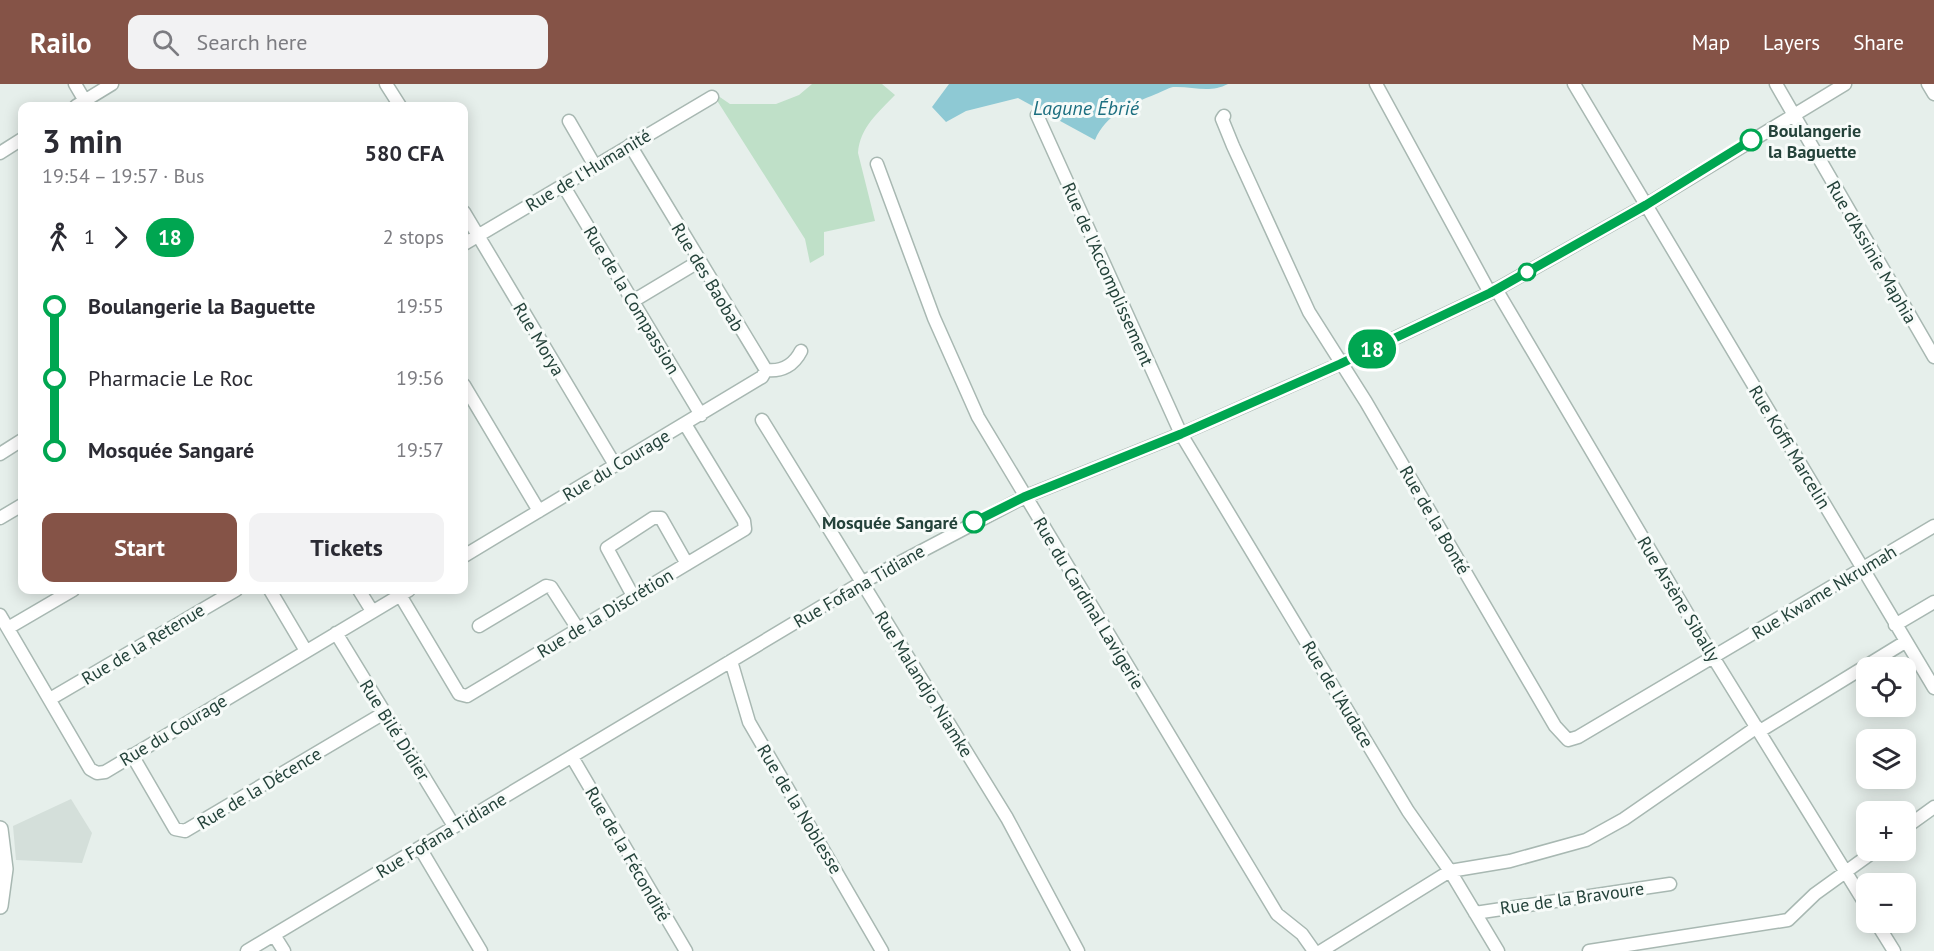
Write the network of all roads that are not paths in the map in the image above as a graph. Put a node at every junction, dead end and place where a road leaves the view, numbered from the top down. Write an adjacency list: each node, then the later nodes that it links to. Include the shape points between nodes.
1 (75, 84): 11 (street)
2 (112, 84): 12 (street)
3 (386, 84): 13 (street)
4 (1376, 84): 29 (street, Rue Arsène Sibally)
5 (1574, 84): 24 (street, Rue Koffi Marcelin)
6 (1776, 84): 15 (street, Rue d'Assinie Maphia)
7 (1845, 84): 15 (street, Rue Fofana Tidiane)
8 (1928, 84): 9 (street)
9 (1934, 94)
10 (712, 97): 19 (street, Rue de l'Humanité)
11 (80, 102)
12 (83, 102)
13 (397, 102)
14 (1037, 114): 39 (street, Rue de l'Accomplissement)
15 (1792, 115): 24 (street, Rue Fofana Tidiane); 32 (street, Rue d'Assinie Maphia)
16 (1224, 116): 33 (street, Rue de la Bonté, via 1233,146 1296,286)
17 (569, 121): 22 (street)
18 (18, 142): 20 (street)
19 (630, 145): 22 (street, Rue de l'Humanité); 28 (street, Rue des Baobab)
20 (0, 153)
21 (876, 165): 43 (street, Rue du Cardinal Lavigerie, via 938,328 978,417)
22 (595, 166): 23 (street, Rue de l'Humanité)
23 (563, 185): 26 (street, Rue de l'Humanité); 30 (street, Rue de la Compassion)
24 (1646, 205): 29 (street, Rue Fofana Tidiane); 50 (street, Rue Koffi Marcelin)
25 (468, 219): 26 (street, Rue Morya)
26 (477, 236): 27 (street, Rue de l'Humanité); 42 (street, Rue Morya)
27 (468, 242)
28 (698, 262): 30 (street); 34 (street, Rue des Baobab)
29 (1493, 291): 33 (street, Rue Fofana Tidiane); 69 (street, Rue Arsène Sibally)
30 (633, 301): 36 (street, Rue de la Compassion)
31 (801, 351): 34 (street, via 789,366)
32 (1934, 357)
33 (1340, 364): 39 (street, Rue Fofana Tidiane); 69 (street, Rue de la Bonté, via 1560,733 1568,740)
34 (765, 370): 36 (street, Rue du Courage, via 762,377)
35 (468, 391): 45 (street)
36 (701, 415): 38 (street, Rue du Courage)
37 (762, 420): 51 (street, Rue Malandjo Niamke)
38 (685, 424): 42 (street, Rue du Courage); 49 (street, Rue de la Discrétion, via 746,524 745,529)
39 (1181, 434): 43 (street, Rue Fofana Tidiane); 85 (street, Rue de l'Audace, via 1408,811)
40 (18, 443): 41 (street)
41 (0, 454)
42 (615, 465): 45 (street, Rue du Courage)
43 (1024, 497): 51 (street, Rue Fofana Tidiane); 100 (street, Rue du Cardinal Lavigerie, via 1277,914 1302,934)
44 (18, 507): 46 (street)
45 (539, 511): 48 (street, Rue du Courage)
46 (0, 518)
47 (1934, 526): 50 (street, Rue Kwame Nkrumah)
48 (468, 554)
49 (687, 564): 58 (street, Rue de la Discrétion); 58 (street, via 661,518 653,518 607,548)
50 (1862, 569): 62 (street, Rue Koffi Marcelin); 69 (street, Rue Kwame Nkrumah)
51 (861, 583): 70 (street, Rue Fofana Tidiane); 99 (street, Rue Malandjo Niamke, via 1007,818)
52 (66, 594): 64 (street)
53 (229, 594): 74 (street, Rue de la Retenue)
54 (272, 594): 68 (street)
55 (361, 594): 60 (street)
56 (401, 594): 60 (street, Rue du Courage)
57 (405, 594): 65 (street, Rue de la Discrétion, via 463,697)
58 (633, 596): 65 (street, Rue de la Discrétion)
59 (1934, 602): 62 (street)
60 (372, 611): 66 (street, Rue du Courage)
61 (0, 615): 64 (street, Rue du Courage)
62 (1895, 625): 67 (street, Rue Koffi Marcelin)
63 (479, 626): 65 (street, via 546,586)
64 (8, 628): 74 (street, Rue du Courage)
65 (578, 629)
66 (336, 633): 68 (street, Rue du Courage); 75 (street, Rue Bilé Didier)
67 (1905, 642): 72 (street, Rue Koffi Marcelin); 76 (street)
68 (306, 651): 77 (street, Rue du Courage)
69 (1713, 657): 76 (street, Rue Arsène Sibally)
70 (731, 661): 78 (street, Rue Fofana Tidiane); 98 (street, Rue de la Noblesse, via 749,722)
71 (1934, 663): 72 (street)
72 (1926, 675): 73 (street, Rue Koffi Marcelin)
73 (1934, 688)
74 (50, 699): 77 (street, Rue du Courage, via 90,769 97,773 105,771)
75 (384, 713): 77 (street, Rue de la Décence, via 184,831 175,829); 81 (street, Rue Bilé Didier)
76 (1758, 729): 85 (street, via 1586,840 1510,861); 86 (street, Rue Arsène Sibally)
77 (132, 755)
78 (572, 757): 81 (street, Rue Fofana Tidiane); 97 (street, Rue de la Fécondité)
79 (1934, 807): 80 (street)
80 (1916, 820)
81 (454, 826): 83 (street, Rue Fofana Tidiane)
82 (0, 830): 89 (street, via 5,869)
83 (420, 848): 92 (street, Rue Fofana Tidiane); 96 (street)
84 (1862, 861): 86 (street)
85 (1450, 871): 90 (street, Rue de l'Audace); 101 (street)
86 (1846, 873): 88 (street, Rue Arsène Sibally); 103 (street, via 1815,894 1788,920)
87 (1670, 884): 90 (street, Rue de la Bravoure)
88 (1856, 889)
89 (0, 906)
90 (1475, 913): 102 (street, Rue de l'Audace)
91 (1882, 933): 93 (street)
92 (274, 935): 94 (street, Rue Fofana Tidiane); 95 (street)
93 (1890, 950)
94 (247, 951)
95 (284, 951)
96 (482, 951)
97 (686, 951)
98 (882, 951)
99 (1078, 951)
100 (1314, 951)
101 (1321, 951)
102 (1498, 951)
103 (1589, 951)

